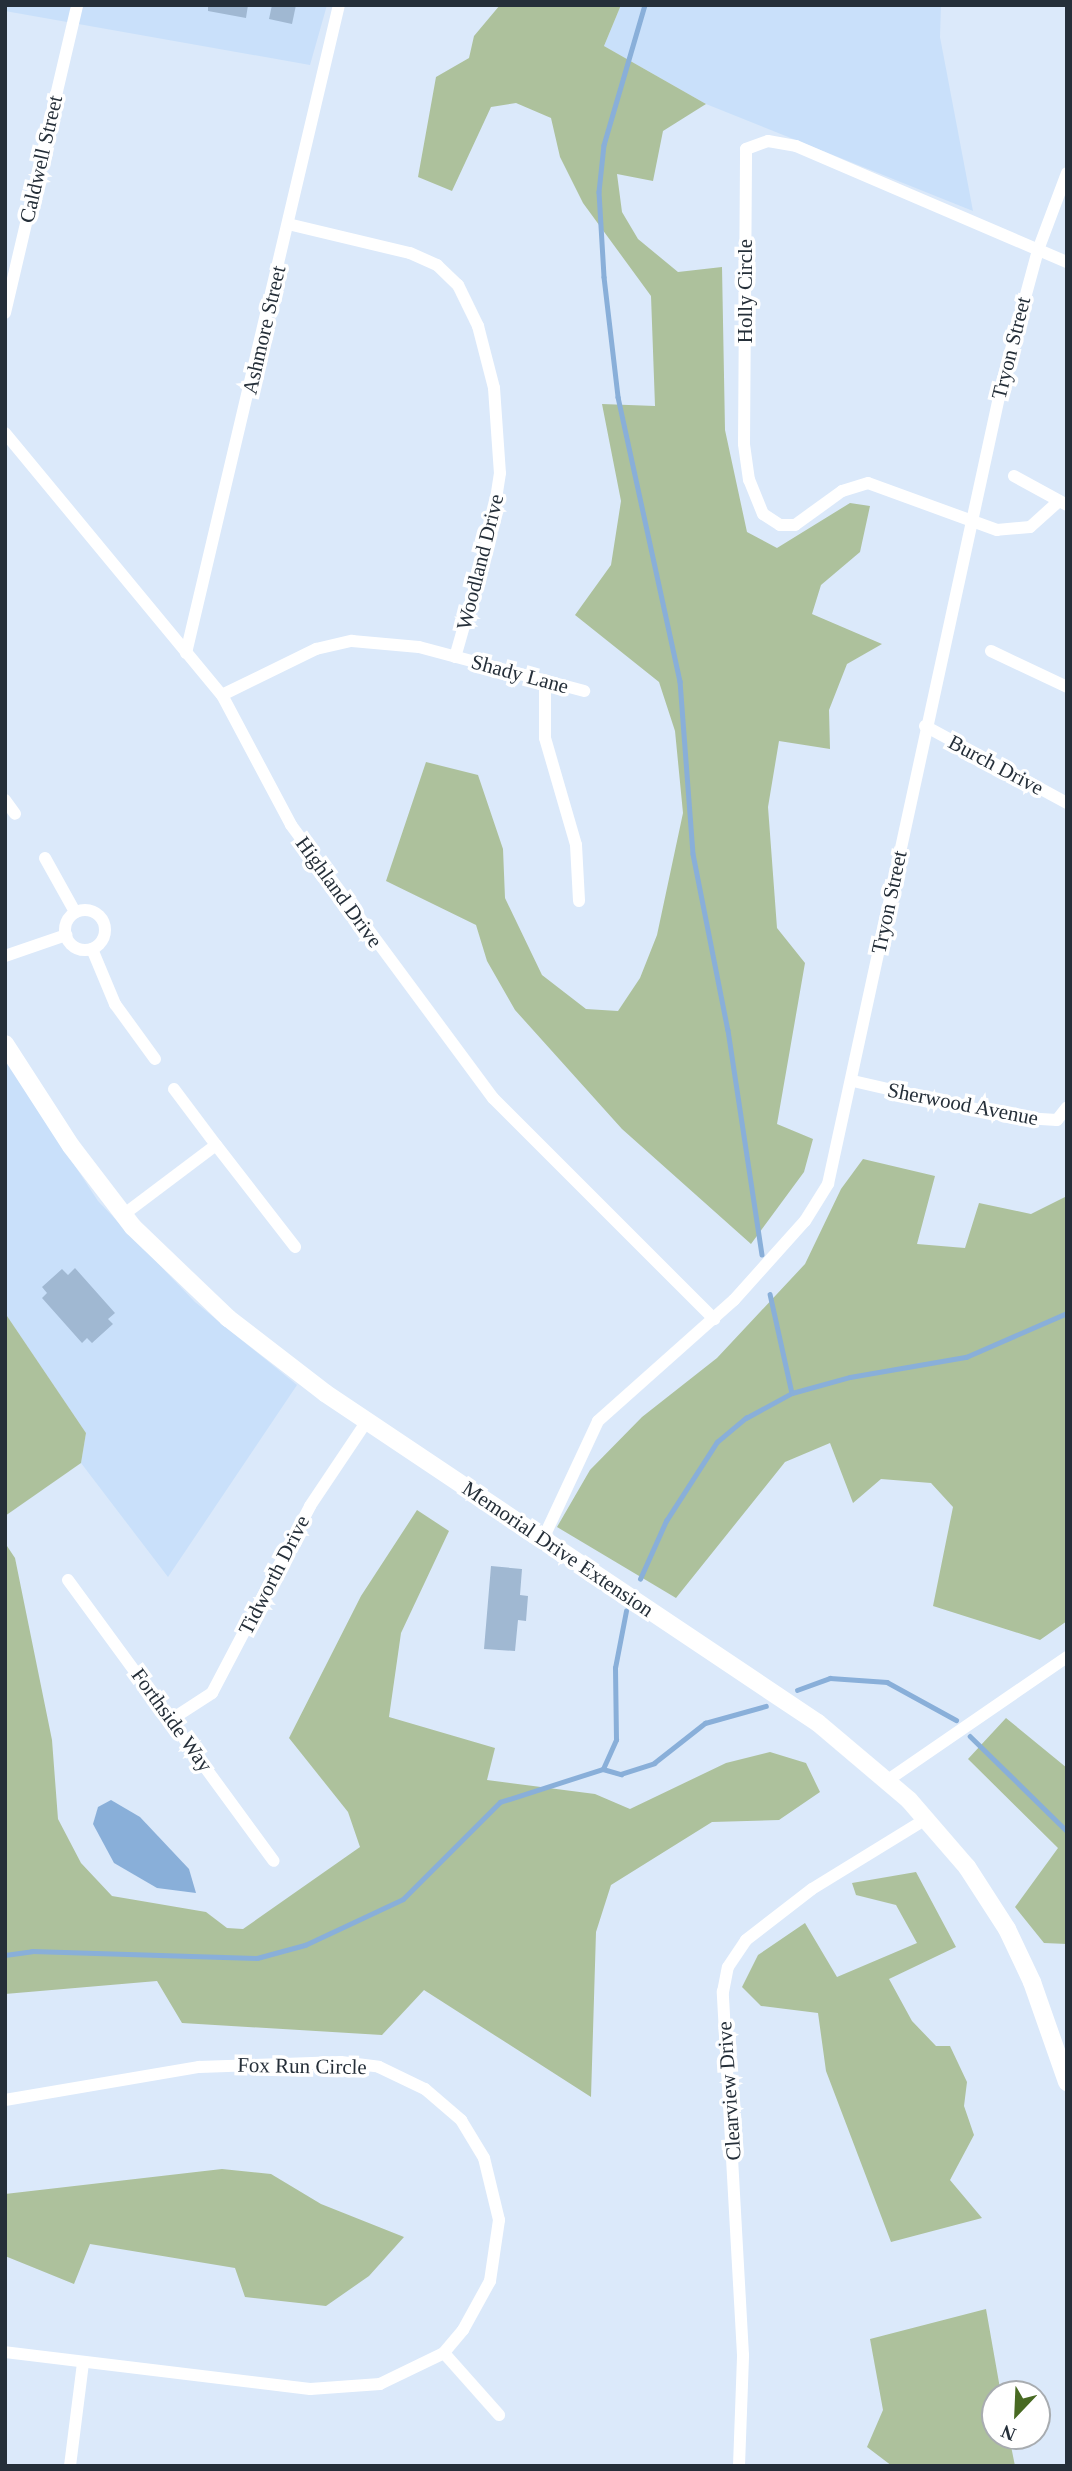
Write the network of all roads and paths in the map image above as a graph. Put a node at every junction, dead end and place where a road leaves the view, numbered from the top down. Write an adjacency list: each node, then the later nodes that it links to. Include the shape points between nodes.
1 (77, 5): 7 (street, Caldwell Street)
2 (339, 5): 4 (street, Ashmore Street)
3 (1067, 173): 5 (street, Tryon Street)
4 (288, 224): 13 (street, Ashmore Street); 14 (street, Woodland Drive, via 410,253 437,265 458,285 478,326 494,388 500,473 491,531)
5 (1038, 250): 6 (street); 11 (street, Tryon Street); 11 (street, Holly Circle, via 796,146 768,141 746,149 744,444 758,506 773,522 795,525 851,486 868,483)
6 (1067, 262)
7 (5, 313)
8 (5, 433): 13 (street, Highland Drive)
9 (1014, 476): 10 (street)
10 (1063, 503): 11 (street, via 1030,527 997,530)
11 (970, 524): 19 (street, Tryon Street)
12 (991, 651): 16 (street)
13 (186, 653): 18 (street, Highland Drive)
14 (455, 657): 15 (street, Shady Lane); 18 (street, Woodland Drive, via 419,647 339,643)
15 (545, 682): 17 (street, Shady Lane); 24 (street, via 545,738 576,845)
16 (1067, 687)
17 (584, 691)
18 (222, 695): 37 (street, Highland Drive, via 291,825 493,1098)
19 (925, 726): 21 (street, Burch Drive); 31 (street, Tryon Street)
20 (5, 800): 22 (street)
21 (1067, 803)
22 (15, 814)
23 (45, 858): 25 (street)
24 (579, 901)
25 (75, 912): 26 (street, via 66,922); 27 (street, via 89,909 103,920 104,937)
26 (65, 935): 27 (street, via 73,946); 28 (street)
27 (92, 949): 30 (street, via 115,1004)
28 (5, 956)
29 (5, 1044): 35 (street, Memorial Drive Extension)
30 (155, 1059)
31 (853, 1081): 33 (street, Sherwood Avenue, via 1010,1117 1057,1120); 37 (street, Tryon Street, via 835,1164 818,1202)
32 (174, 1090): 34 (street)
33 (1067, 1107)
34 (216, 1145): 35 (street); 36 (street)
35 (123, 1215): 38 (street, Memorial Drive Extension, via 228,1318)
36 (295, 1247)
37 (713, 1319): 39 (street, Tryon Street, via 598,1421)
38 (367, 1421): 39 (street, Memorial Drive Extension); 42 (street, Tidworth Drive, via 310,1506 212,1693)
39 (543, 1539): 43 (street, Memorial Drive Extension, via 818,1723)
40 (68, 1580): 42 (street, Forthside Way)
41 (1067, 1657): 43 (street)
42 (172, 1719): 45 (street, Forthside Way)
43 (888, 1780): 44 (street, Memorial Drive Extension)
44 (926, 1819): 46 (street, Memorial Drive Extension, via 967,1867 1007,1929 1032,1982); 53 (street, Clearview Drive, via 812,1889 746,1940 728,1967 723,1992 743,2355)
45 (274, 1861)
46 (1067, 2082)
47 (5, 2100): 49 (street, Fox Run Circle, via 154,2073 239,2064 341,2062 408,2079 461,2120 484,2158 497,2200 499,2241 490,2281 470,2321)
48 (5, 2352): 50 (street, Fox Run Circle)
49 (444, 2353): 50 (street, Fox Run Circle, via 394,2379 335,2390); 51 (street)
50 (83, 2363): 52 (street)
51 (499, 2414)
52 (70, 2466)
53 (739, 2466)

